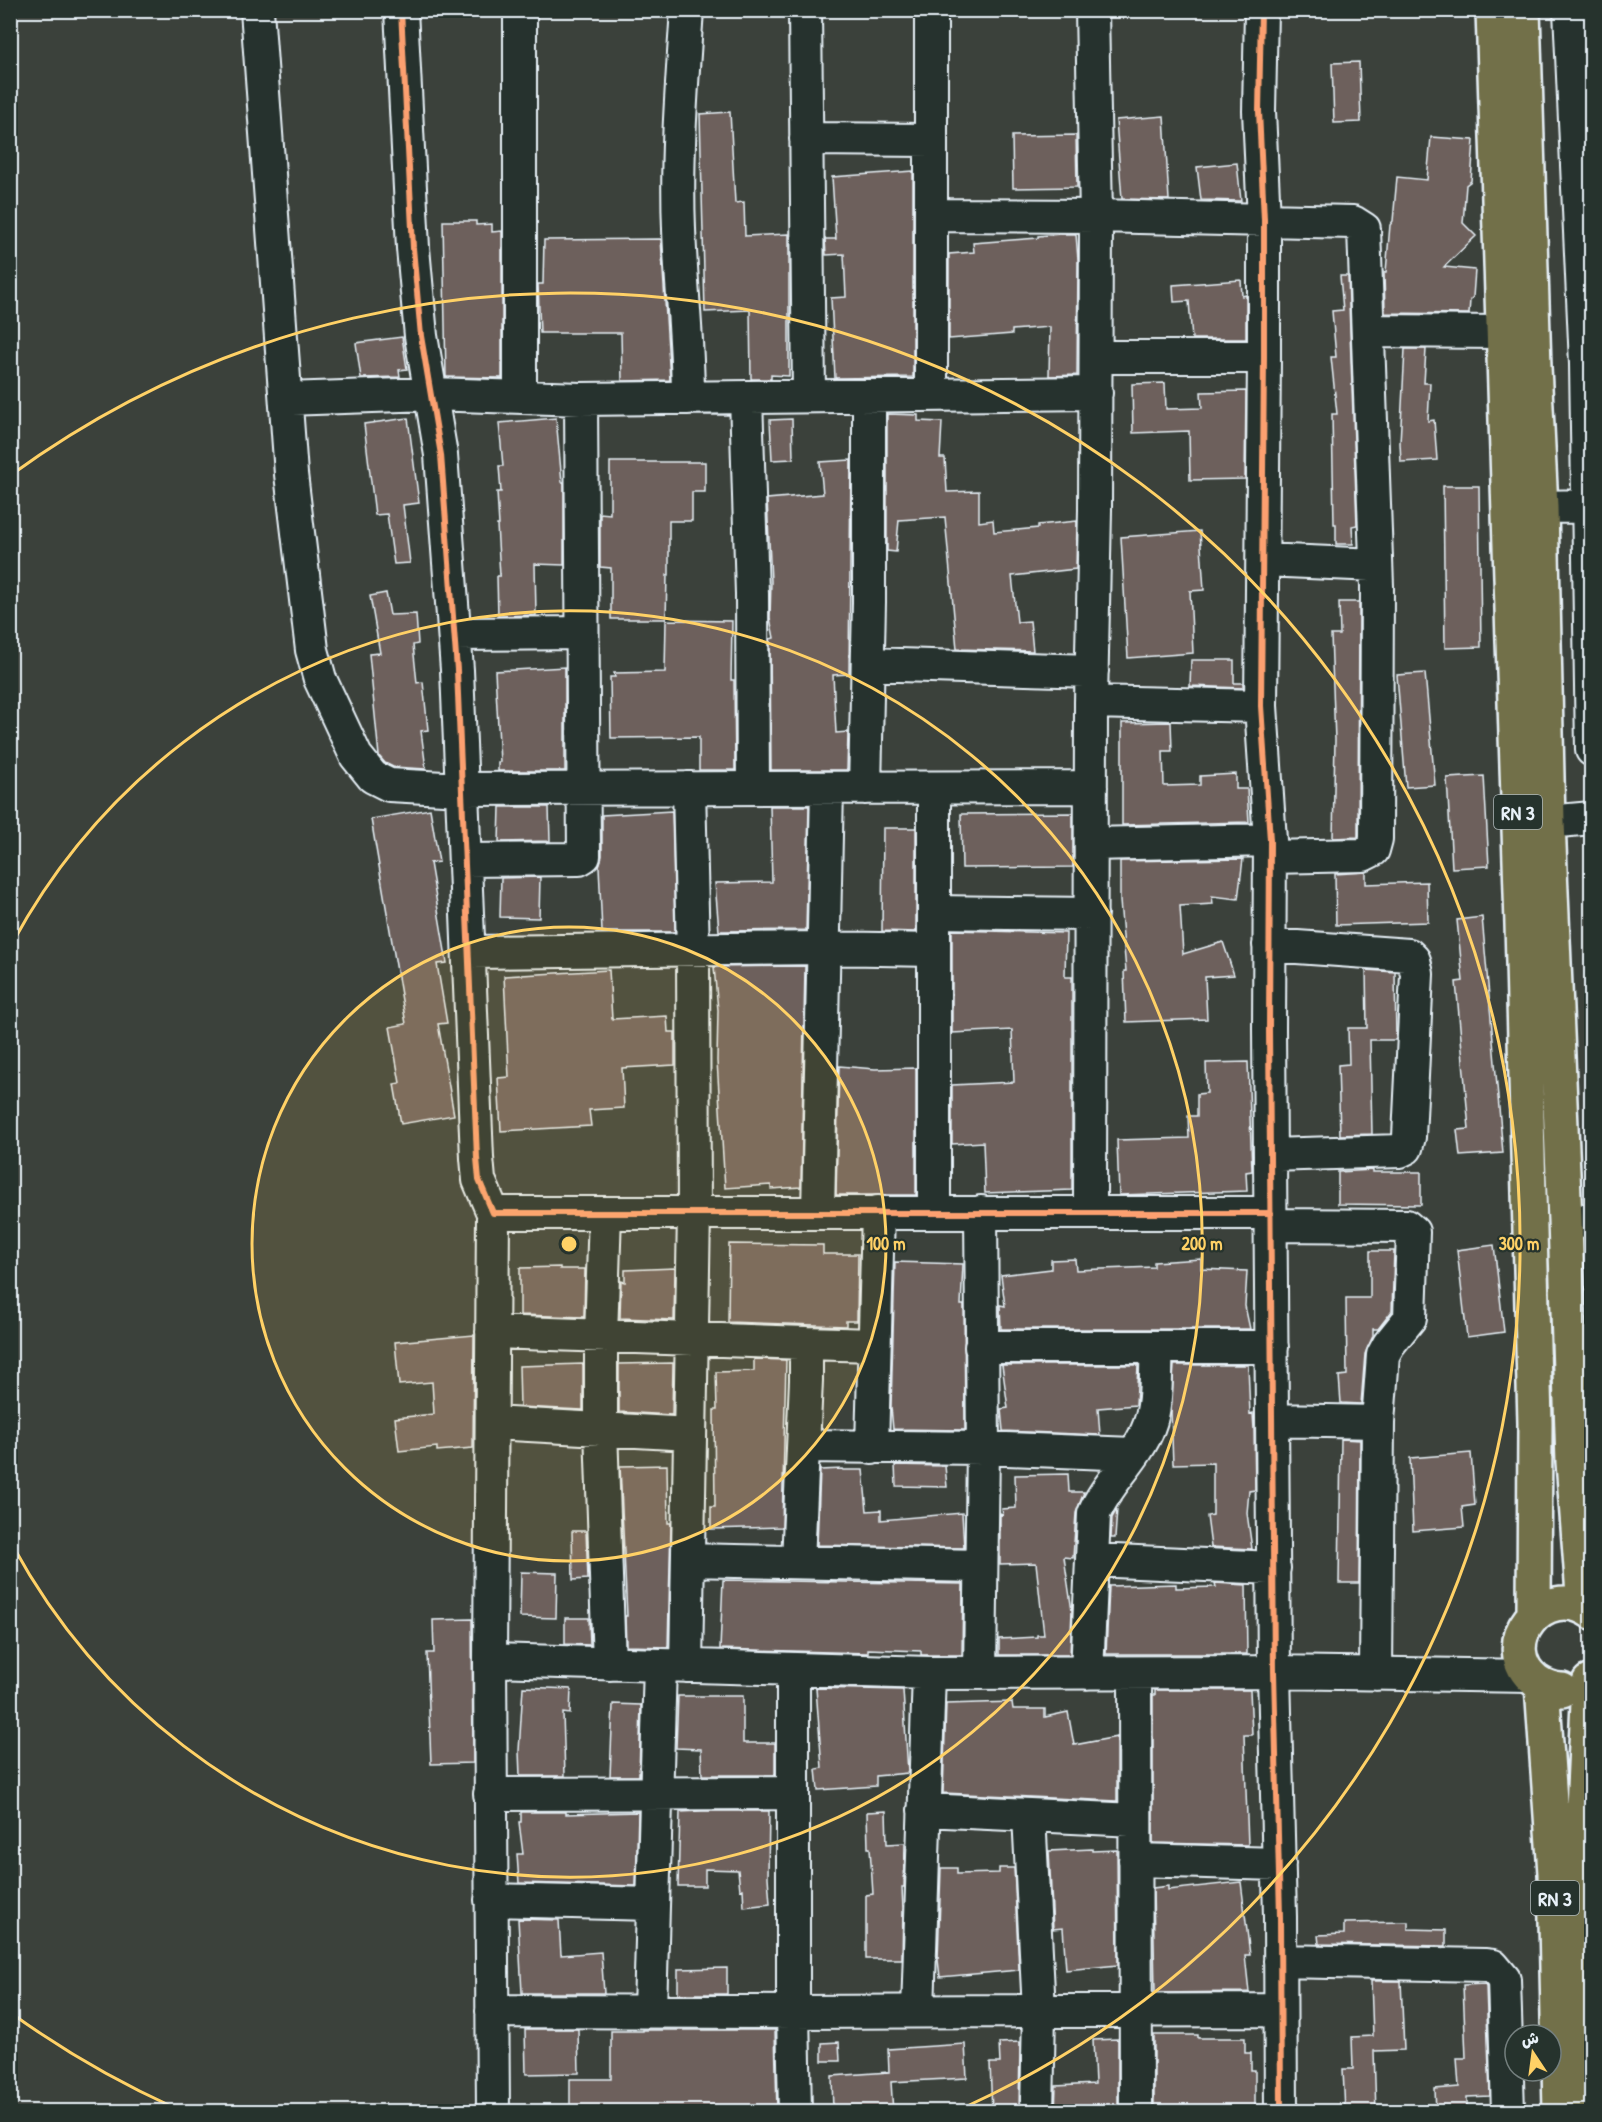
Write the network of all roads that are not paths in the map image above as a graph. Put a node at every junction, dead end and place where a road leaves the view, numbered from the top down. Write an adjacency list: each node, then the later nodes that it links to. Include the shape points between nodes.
1 (256, 10): 29 (street)
2 (401, 10): 22 (street, via 413,248)
3 (520, 10): 26 (street)
4 (687, 10): 28 (street, via 680,103 679,228)
5 (805, 10): 12 (street)
6 (931, 10): 13 (street)
7 (1092, 10): 15 (street)
8 (1261, 10): 16 (street, via 1259,111)
9 (1493, 10): 18 (highway, RN 3)
10 (1523, 10): 32 (highway, RN 3)
11 (1570, 10): 31 (street, via 1586,364)
12 (806, 139): 13 (street); 24 (street)
13 (931, 140): 14 (street)
14 (931, 215): 15 (street); 23 (street)
15 (1096, 216): 16 (street); 19 (street)
16 (1264, 220): 17 (street, via 1353,222 1364,229); 20 (street)
17 (1369, 331): 18 (street); 34 (street)
18 (1503, 332): 96 (highway, RN 3, via 1535,1423)
19 (1096, 357): 20 (street); 21 (street)
20 (1264, 357): 33 (street)
21 (1095, 393): 23 (street); 38 (street)
22 (430, 394): 26 (street); 29 (street); 36 (street, via 441,455)
23 (931, 395): 25 (street)
24 (809, 396): 25 (street); 27 (street)
25 (869, 396): 37 (street)
26 (520, 397): 30 (street)
27 (746, 397): 28 (street); 44 (street)
28 (688, 398): 30 (street)
29 (286, 399): 48 (street, via 312,650 320,680 356,756 373,777 389,785)
30 (581, 399): 35 (street)
31 (1587, 506): 32 (street); 41 (street)
32 (1541, 507): 51 (highway, RN 3)
33 (1263, 560): 34 (street); 40 (street)
34 (1376, 565): 53 (street, via 1373,850 1363,855)
35 (582, 633): 36 (street); 49 (street)
36 (454, 634): 48 (street)
37 (867, 664): 38 (street); 46 (street)
38 (1092, 671): 39 (street)
39 (1091, 702): 40 (street); 42 (street)
40 (1261, 706): 53 (street)
41 (1592, 750)
42 (1091, 787): 47 (street); 52 (street)
43 (689, 788): 44 (street); 49 (street); 60 (street)
44 (753, 788): 45 (street)
45 (827, 788): 46 (street); 58 (street)
46 (865, 788): 47 (street)
47 (934, 788): 55 (street)
48 (462, 789): 49 (street); 54 (street)
49 (585, 789): 54 (street, via 583,858)
50 (1592, 818): 51 (street)
51 (1548, 822): 72 (highway, RN 3)
52 (1091, 843): 53 (street); 56 (street)
53 (1270, 848): 57 (street)
54 (465, 860): 61 (street)
55 (933, 912): 56 (street); 59 (street)
56 (1090, 914): 67 (street)
57 (1269, 945): 62 (street); 62 (street, via 1409,955 1418,974 1406,1148)
58 (824, 948): 59 (street); 60 (street); 63 (street)
59 (934, 950): 65 (street)
60 (693, 951): 61 (street); 70 (street)
61 (469, 952): 68 (street, via 479,1180)
62 (1270, 1155): 71 (street)
63 (818, 1212): 64 (street); 70 (street)
64 (878, 1212): 65 (street); 77 (street)
65 (934, 1212): 66 (street)
66 (981, 1212): 67 (street); 78 (street)
67 (1090, 1212): 71 (street)
68 (493, 1213): 69 (street); 73 (street)
69 (605, 1213): 70 (street); 74 (street)
70 (694, 1213): 75 (street)
71 (1271, 1219): 80 (street); 82 (street, via 1406,1226 1413,1232 1410,1318 1383,1355)
72 (1578, 1221): 95 (highway, RN 3, via 1573,1461)
73 (492, 1332): 74 (street); 83 (street)
74 (601, 1337): 75 (street); 84 (street)
75 (692, 1340): 76 (street); 85 (street)
76 (806, 1343): 77 (street); 86 (street)
77 (874, 1345): 87 (street)
78 (981, 1347): 79 (street); 88 (street)
79 (1157, 1347): 80 (street); 89 (street, via 1153,1412)
80 (1272, 1347): 81 (street)
81 (1273, 1420): 82 (street); 94 (street)
82 (1378, 1422): 106 (street)
83 (492, 1423): 84 (street); 97 (street)
84 (601, 1429): 85 (street); 98 (street)
85 (690, 1434): 90 (street)
86 (804, 1446): 87 (street); 92 (street)
87 (872, 1448): 88 (street)
88 (983, 1448): 89 (street); 93 (street)
89 (1133, 1454): 91 (street, via 1094,1514)
90 (688, 1560): 92 (street); 99 (street)
91 (1092, 1560): 94 (street); 104 (street)
92 (798, 1562): 93 (street)
93 (980, 1566): 103 (street)
94 (1274, 1568): 101 (street)
95 (1588, 1610): 96 (highway, via 1567,1602 1549,1605)
96 (1534, 1614): 107 (highway, via 1520,1637 1520,1651 1523,1664)
97 (490, 1660): 98 (street); 110 (street)
98 (609, 1664): 99 (street)
99 (673, 1666): 100 (street); 111 (street)
100 (793, 1670): 102 (street); 109 (street)
101 (1274, 1672): 105 (street); 106 (street); 116 (street)
102 (928, 1673): 103 (street); 112 (street)
103 (980, 1673): 104 (street)
104 (1087, 1673): 105 (street)
105 (1135, 1673): 114 (street)
106 (1376, 1674): 107 (street)
107 (1536, 1680): 108 (highway, via 1557,1690 1574,1689); 133 (highway, RN 3, via 1555,1873)
108 (1590, 1681): 134 (highway, RN 3, via 1583,1809)
109 (793, 1793): 111 (street); 126 (street)
110 (490, 1794): 111 (street); 117 (street)
111 (656, 1794): 118 (street)
112 (924, 1810): 113 (street); 124 (street)
113 (1029, 1815): 114 (street); 125 (street)
114 (1135, 1820): 115 (street)
115 (1135, 1860): 116 (street); 121 (street)
116 (1279, 1864): 119 (street)
117 (491, 1900): 118 (street); 123 (street)
118 (653, 1904): 120 (street)
119 (1280, 1962): 122 (street); 132 (street, via 1493,1966 1504,1979)
120 (650, 2010): 123 (street); 126 (street)
121 (1136, 2010): 122 (street); 125 (street); 130 (street)
122 (1280, 2010): 131 (street)
123 (492, 2011): 127 (street)
124 (918, 2011): 125 (street); 126 (street)
125 (1039, 2011): 129 (street)
126 (793, 2012): 128 (street)
127 (493, 2112)
128 (795, 2112)
129 (1037, 2112)
130 (1136, 2112)
131 (1281, 2112)
132 (1508, 2112)
133 (1560, 2112)
134 (1590, 2112)

